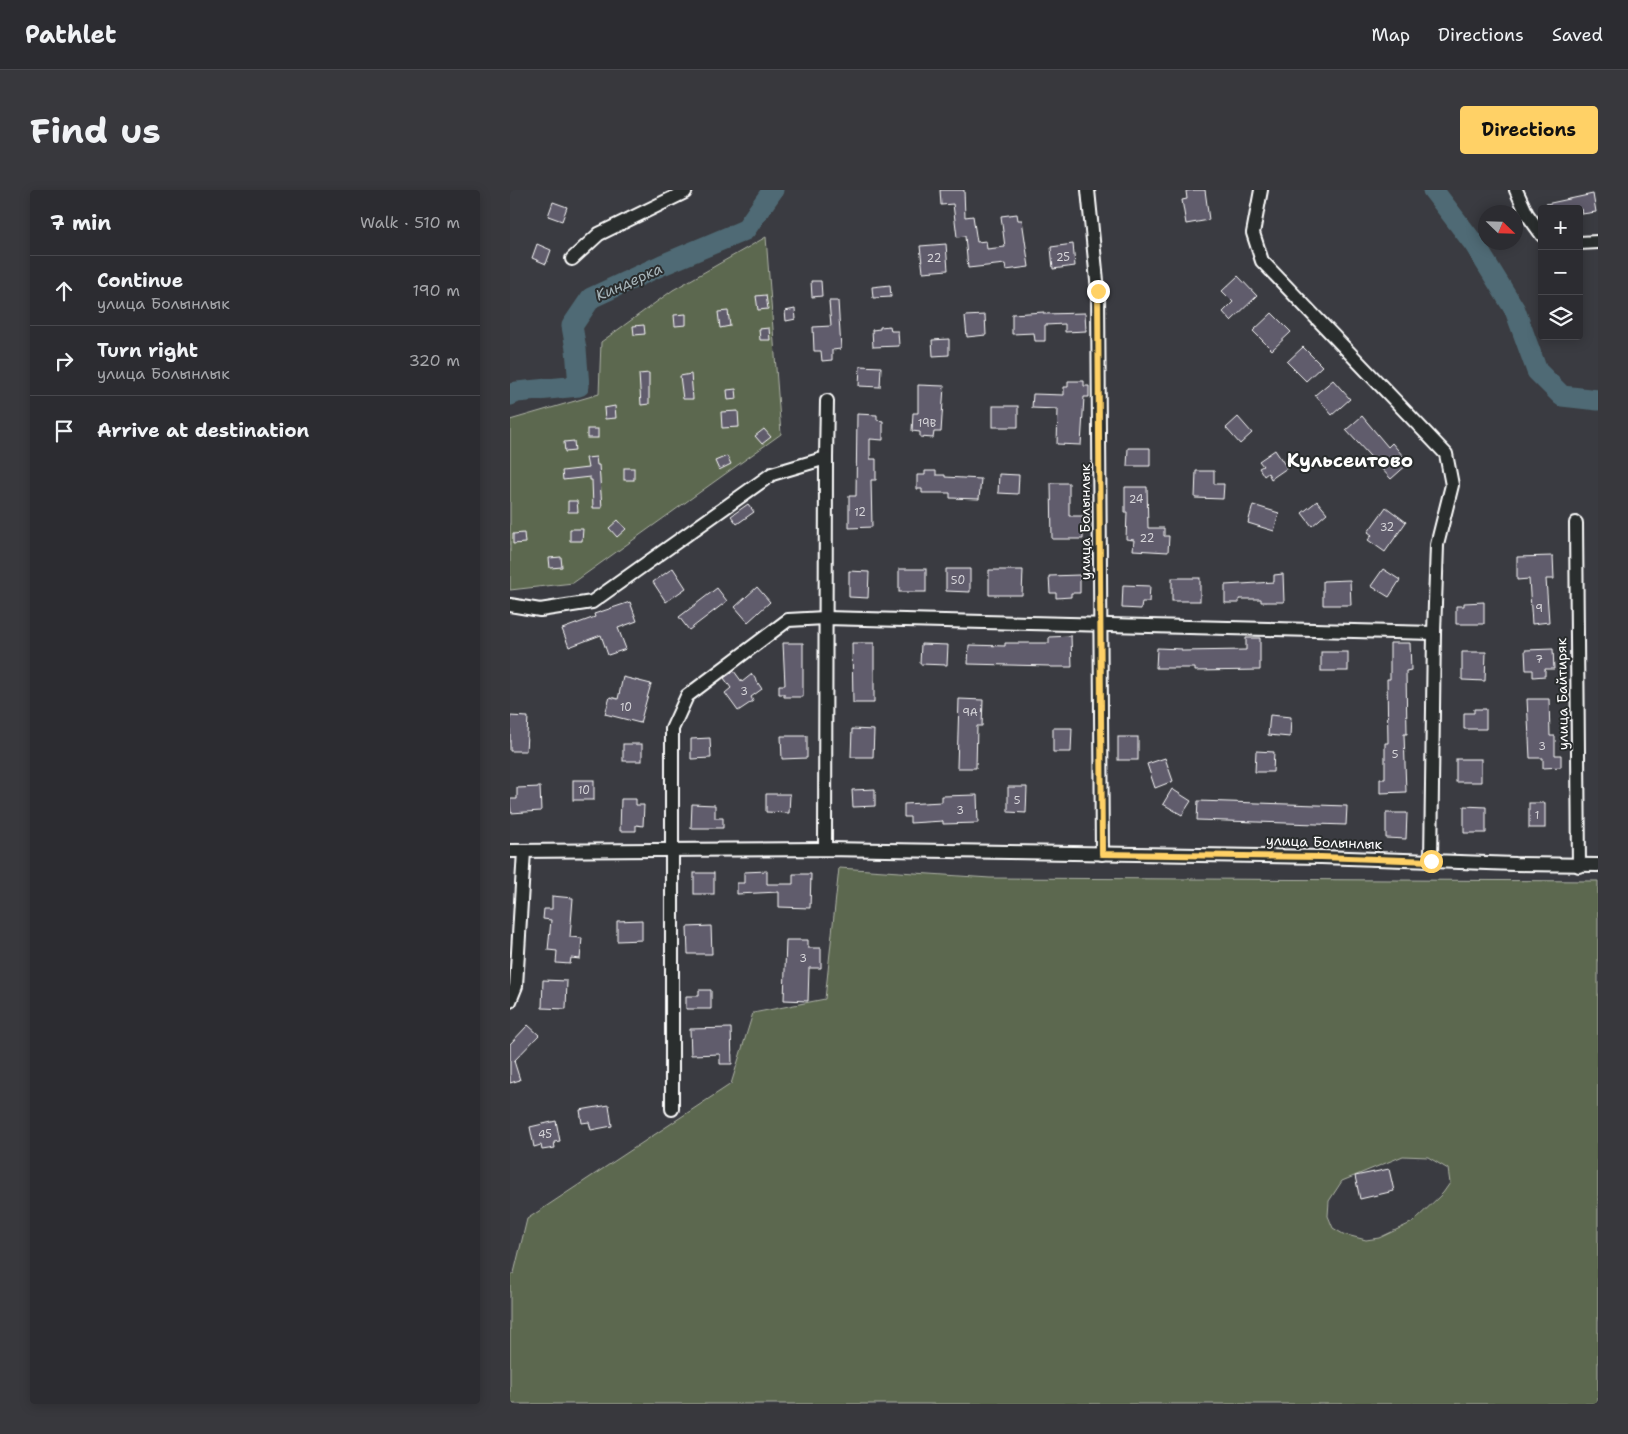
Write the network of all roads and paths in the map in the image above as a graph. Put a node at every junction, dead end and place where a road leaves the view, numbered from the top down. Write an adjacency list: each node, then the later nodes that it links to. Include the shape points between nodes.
1 (686, 190): 8 (street, via 598,234)
2 (1088, 190): 14 (street, улица Болынлык, via 1098,291)
3 (1261, 190): 15 (street, via 1253,233 1262,261 1446,454 1452,485 1437,545)
4 (1516, 190): 5 (street)
5 (1538, 229)
6 (1598, 242): 7 (street)
7 (1583, 243)
8 (572, 259)
9 (827, 401): 10 (street)
10 (826, 458): 12 (street, via 772,474 592,602 540,610); 13 (street)
11 (1576, 523): 23 (street, улица Байтиряк)
12 (510, 605)
13 (825, 618): 14 (street); 16 (street); 19 (street, via 788,620 687,696 672,729)
14 (1100, 625): 15 (street); 20 (street, улица Болынлык)
15 (1434, 633): 21 (street)
16 (825, 849): 19 (street, улица Болынлык); 20 (street, улица Болынлык)
17 (510, 851): 18 (street, улица Болынлык)
18 (524, 851): 19 (street, улица Болынлык); 24 (street, via 516,986)
19 (673, 851): 25 (street)
20 (1102, 854): 21 (street, улица Болынлык)
21 (1431, 861): 23 (street, улица Болынлык)
22 (1598, 865): 23 (street, улица Болынлык)
23 (1579, 866)
24 (510, 1002)
25 (672, 1109)

